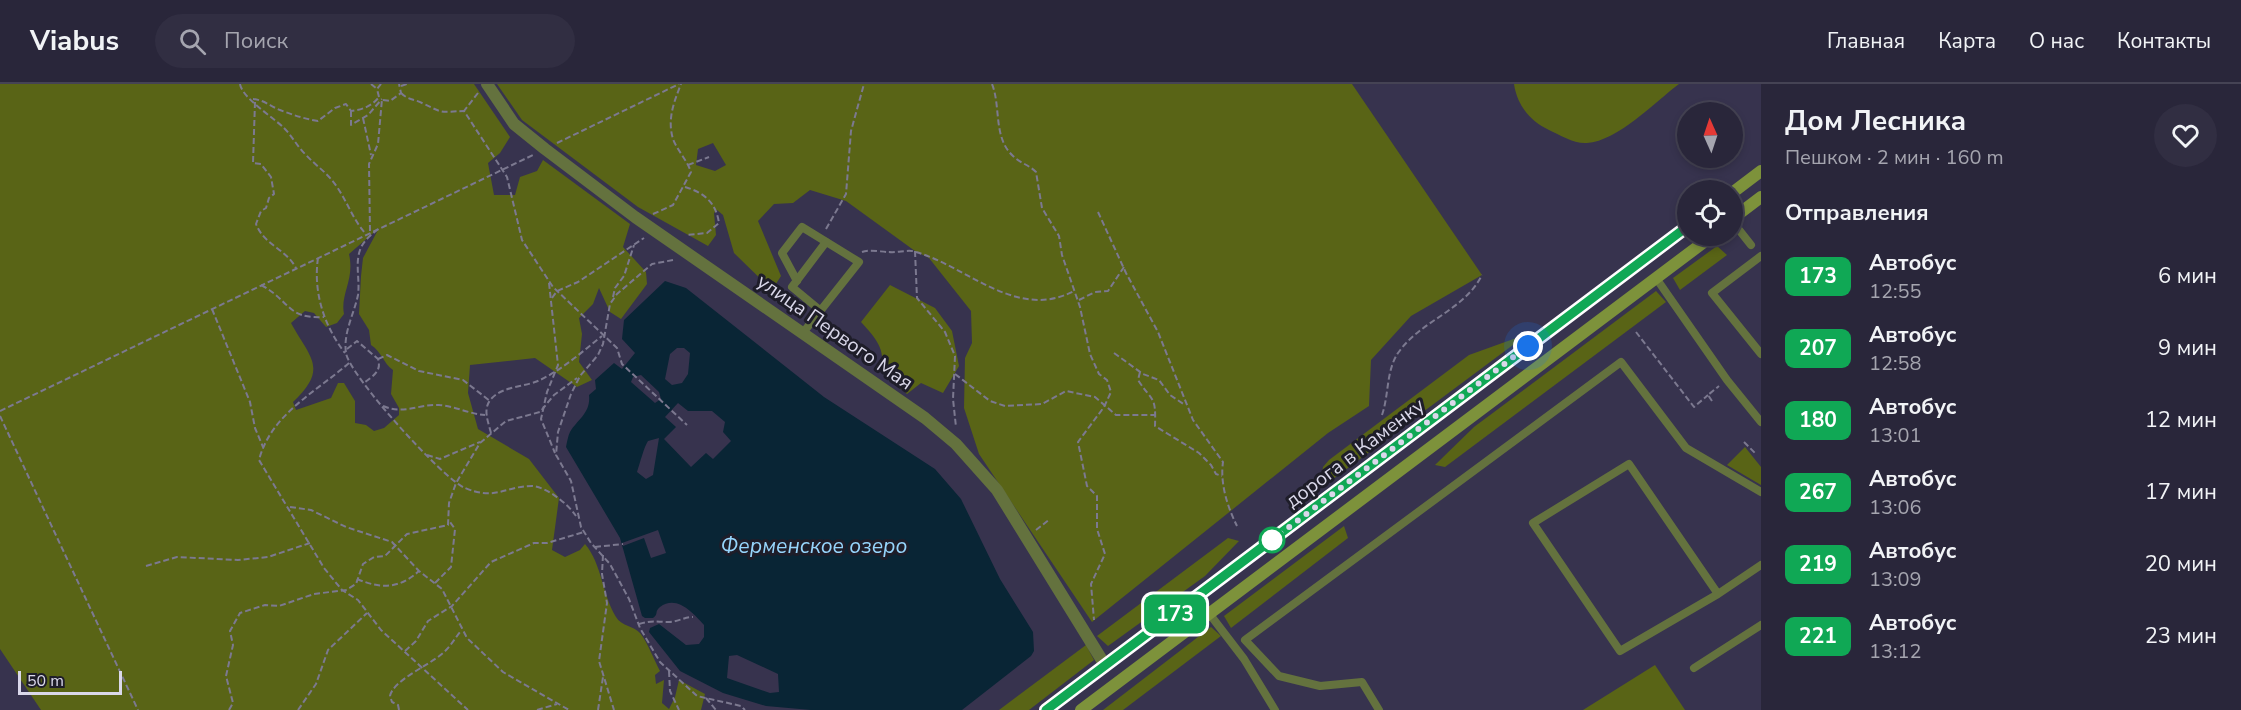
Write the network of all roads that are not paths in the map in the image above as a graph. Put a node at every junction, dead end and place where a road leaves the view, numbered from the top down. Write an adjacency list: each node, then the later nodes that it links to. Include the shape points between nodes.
1 (484, 87): 15 (street, улица Первого Мая, via 542,150)
2 (1761, 171): 3 (main road)
3 (1743, 185)
4 (1761, 197): 5 (main road)
5 (1743, 211)
6 (1677, 234): 23 (main road, дорога в Каменку)
7 (1743, 234): 9 (lane)
8 (826, 242): 13 (lane); 13 (lane, via 801,227 782,253); 14 (lane, via 859,262)
9 (1751, 244)
10 (1699, 246): 12 (main road, дорога в Каменку)
11 (1761, 256): 16 (lane, via 1712,293)
12 (1656, 278): 17 (lane); 21 (main road, дорога в Каменку)
13 (797, 281): 14 (lane, via 792,287)
14 (821, 311): 15 (lane)
15 (802, 334): 23 (street, улица Первого Мая, via 925,418 956,444 997,490)
16 (1761, 354)
17 (1761, 422)
18 (1761, 492): 28 (lane, via 1686,447 1621,362 1245,640 1279,676 1320,686 1362,682)
19 (1761, 565): 20 (lane)
20 (1718, 594): 20 (lane, via 1629,464 1533,523 1620,651)
21 (1208, 612): 26 (main road, дорога в Каменку); 27 (lane, via 1244,659)
22 (1761, 625): 24 (lane)
23 (1105, 665): 25 (main road, дорога в Каменку)
24 (1694, 668)
25 (1046, 710)
26 (1080, 710)
27 (1275, 710)
28 (1379, 710)

